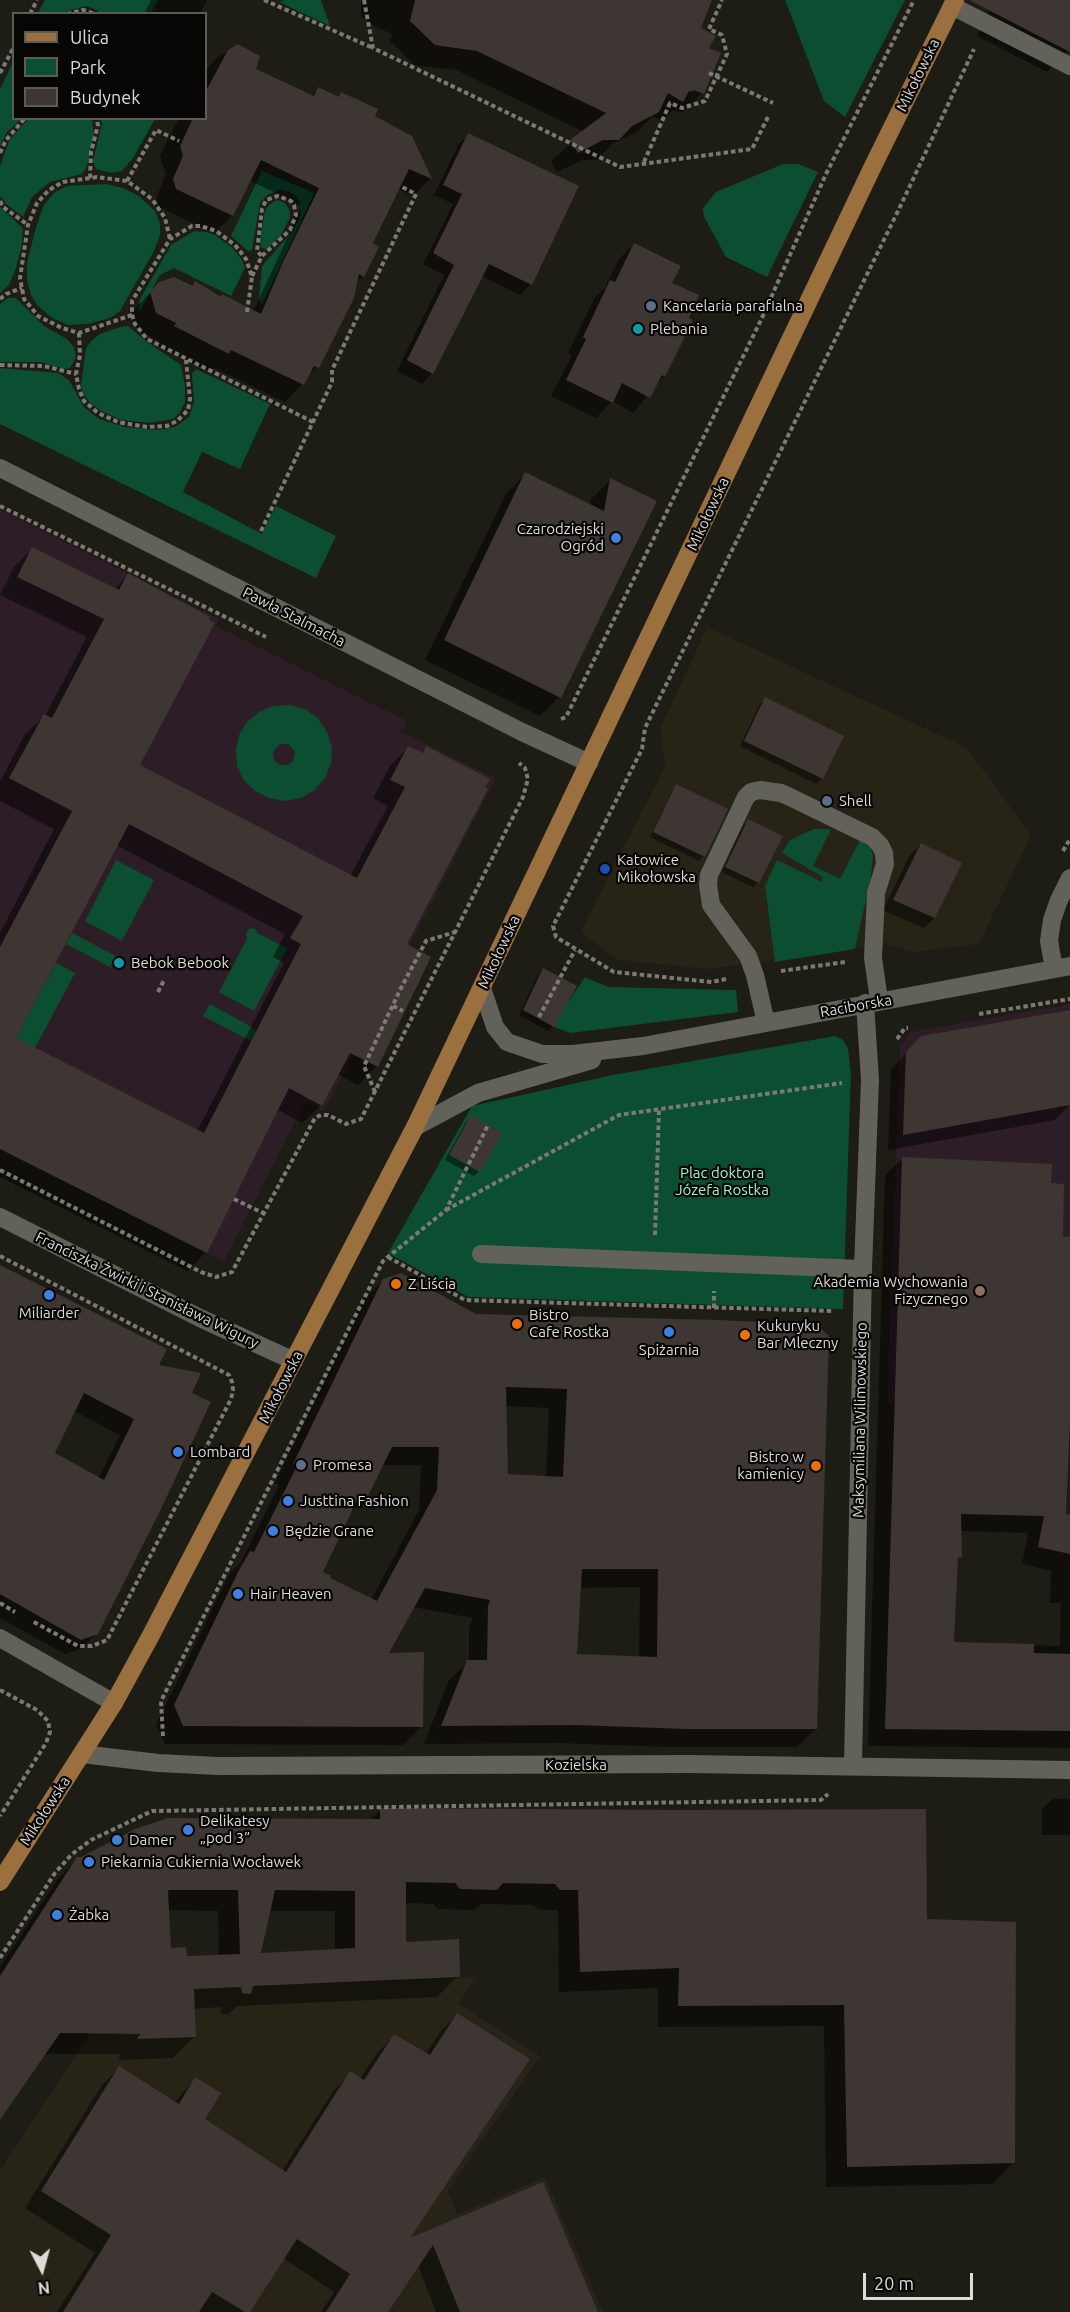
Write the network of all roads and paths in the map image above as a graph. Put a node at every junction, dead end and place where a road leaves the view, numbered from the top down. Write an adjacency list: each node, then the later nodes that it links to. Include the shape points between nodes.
1 (264, 0): 7 (path)
2 (364, 0): 7 (path)
3 (722, 0): 12 (path, via 709,29 722,35 727,54)
4 (914, 0): 41 (path, via 826,174 761,320 566,717)
5 (954, 3): 6 (street); 43 (main road, Mikołowska)
6 (986, 23): 9 (street); 45 (path, via 645,728 642,749)
7 (374, 48): 19 (path, via 620,167)
8 (12, 51): 10 (path)
9 (1070, 66)
10 (0, 73)
11 (709, 73): 12 (path)
12 (717, 77): 13 (path); 19 (path, via 705,101 682,108 670,103)
13 (773, 103)
14 (768, 117): 19 (path, via 752,148)
15 (23, 120): 18 (path)
16 (97, 120): 20 (path)
17 (179, 141): 21 (path, via 156,130)
18 (0, 153)
19 (644, 162)
20 (90, 178): 21 (path); 24 (path, via 63,182 49,190 37,203)
21 (127, 181): 25 (path, via 152,199 165,218)
22 (402, 187): 36 (path, via 416,194 332,370 332,382)
23 (0, 201): 24 (path)
24 (27, 225): 28 (path)
25 (170, 238): 27 (path, via 192,226 210,228 242,253); 31 (path, via 132,301)
26 (262, 256): 26 (path, via 290,230 296,215 291,201 278,196 266,200 257,251); 27 (path)
27 (252, 277): 30 (path)
28 (22, 288): 29 (path); 32 (path, via 24,299 38,316)
29 (0, 298)
30 (247, 312)
31 (132, 315): 32 (path); 33 (path, via 147,339)
32 (79, 333): 35 (path)
33 (186, 359): 35 (path, via 188,410 167,426 118,422 98,413 84,401); 36 (path)
34 (0, 365): 35 (path, via 44,366)
35 (76, 374)
36 (313, 422): 39 (path)
37 (0, 468): 43 (street, Pawła Stalmacha)
38 (0, 506): 40 (path)
39 (261, 531)
40 (276, 642)
41 (558, 720)
42 (509, 757): 46 (path, via 525,768 528,779 523,797)
43 (589, 764): 50 (main road, Mikołowska)
44 (1070, 878): 48 (street, via 1052,920 1049,941)
45 (553, 926)
46 (455, 932): 55 (path, via 426,941); 63 (path)
47 (575, 950): 58 (path)
48 (1062, 968): 52 (street, Raciborska)
49 (164, 981): 51 (path)
50 (482, 988): 60 (street, Raciborska, via 495,1027 507,1042 542,1054); 66 (main road, Mikołowska)
51 (158, 992)
52 (911, 996): 54 (street, Raciborska); 61 (path, via 918,1025 904,1028)
53 (1070, 999): 57 (path)
54 (872, 1002): 59 (street, Raciborska); 59 (street, Maksymiliana Wilimowskiego, via 876,893 885,864 880,845 872,837 790,797 760,790 746,797 709,875 708,885 711,905 748,956); 62 (street, Maksymiliana Wilimowskiego)
55 (393, 1005): 56 (path); 63 (path, via 364,1066)
56 (403, 1011)
57 (976, 1015)
58 (539, 1017)
59 (766, 1023): 60 (street, Raciborska)
60 (643, 1046): 66 (street, Raciborska, via 478,1093)
61 (896, 1049)
62 (870, 1080): 64 (path); 76 (street, Maksymiliana Wilimowskiego)
63 (375, 1092): 70 (path, via 361,1119 346,1124 327,1115 315,1118)
64 (659, 1109): 69 (path, via 619,1115); 72 (path)
65 (488, 1125): 69 (path)
66 (415, 1127): 78 (main road, Mikołowska)
67 (0, 1170): 70 (path, via 216,1277 232,1272)
68 (234, 1199): 70 (path)
69 (446, 1210): 75 (path)
70 (263, 1213)
71 (0, 1217): 78 (street, Franciszka Żwirki i Stanisława Wigury)
72 (655, 1221)
73 (481, 1254): 76 (street)
74 (0, 1256): 81 (path, via 229,1375 233,1390 107,1640 99,1645 78,1646)
75 (388, 1257): 77 (path, via 465,1300); 85 (path, via 161,1701)
76 (863, 1269): 87 (street, Maksymiliana Wilimowskiego)
77 (833, 1311)
78 (294, 1361): 84 (main road, Mikołowska)
79 (0, 1603): 80 (path)
80 (20, 1614)
81 (30, 1620)
82 (0, 1638): 84 (street)
83 (0, 1690): 90 (path, via 37,1710 48,1721 50,1732)
84 (114, 1703): 86 (main road, Mikołowska)
85 (162, 1738)
86 (82, 1754): 87 (street, Kozielska, via 218,1766); 91 (main road, Mikołowska)
87 (853, 1765): 88 (street, Kozielska)
88 (1070, 1770)
89 (833, 1790): 92 (path, via 821,1800 152,1811 91,1840 71,1855 54,1873)
90 (0, 1816)
91 (0, 1882)
92 (0, 1958)

